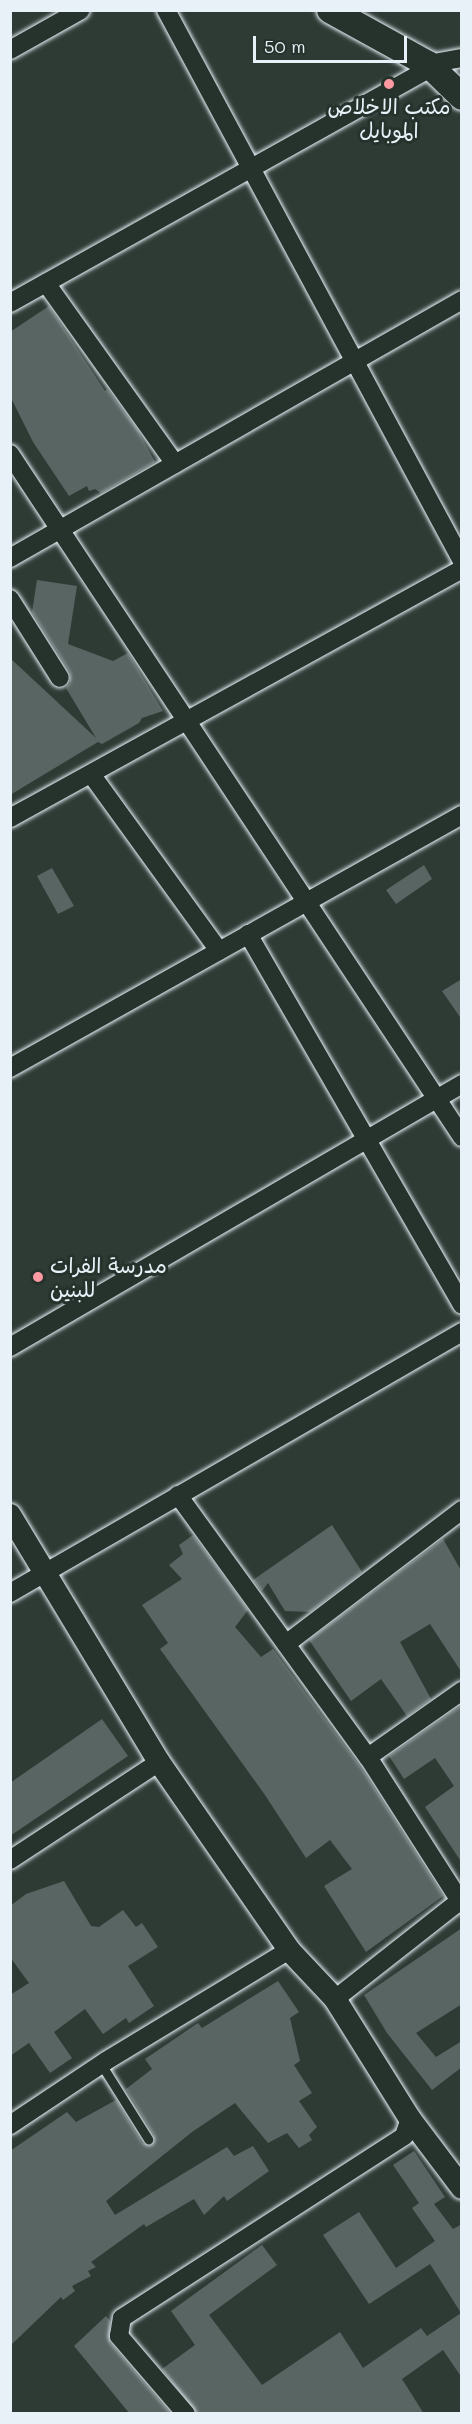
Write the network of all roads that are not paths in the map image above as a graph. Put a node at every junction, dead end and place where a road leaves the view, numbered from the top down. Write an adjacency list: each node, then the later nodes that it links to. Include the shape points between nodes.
1 (81, 10): 4 (street)
2 (165, 10): 8 (street)
3 (330, 10): 6 (main road)
4 (10, 50)
5 (462, 58): 6 (street)
6 (430, 66): 7 (main road); 8 (street)
7 (462, 98)
8 (250, 169): 9 (street); 12 (street)
9 (46, 283): 11 (street); 14 (street)
10 (462, 300): 12 (street)
11 (10, 303)
12 (354, 361): 14 (street); 17 (street)
13 (10, 454): 15 (street)
14 (175, 464): 15 (street)
15 (60, 530): 16 (street); 21 (street)
16 (10, 558)
17 (462, 561)
18 (462, 569): 21 (street)
19 (10, 599): 20 (street)
20 (60, 678)
21 (186, 721): 22 (street); 25 (street)
22 (91, 774): 24 (street); 27 (street)
23 (462, 814): 25 (street)
24 (10, 818)
25 (306, 902): 26 (street); 30 (street)
26 (248, 934): 27 (street); 32 (street)
27 (219, 951): 28 (street)
28 (10, 1068)
29 (462, 1084): 30 (street)
30 (436, 1099): 31 (street); 32 (street)
31 (462, 1137)
32 (366, 1140): 33 (street); 35 (street)
33 (462, 1305)
34 (462, 1332): 36 (street)
35 (10, 1347)
36 (178, 1495): 39 (street); 41 (street)
37 (462, 1510): 41 (street)
38 (10, 1515): 39 (street)
39 (46, 1572): 40 (street); 44 (street)
40 (10, 1593)
41 (286, 1644): 43 (street)
42 (462, 1691): 43 (street)
43 (368, 1757): 46 (street)
44 (159, 1761): 45 (street); 47 (street)
45 (10, 1860)
46 (461, 1901): 48 (street)
47 (289, 1950): 48 (street); 49 (street)
48 (334, 1999): 50 (street)
49 (101, 2064): 51 (street); 52 (lane)
50 (410, 2119): 53 (street); 54 (street, via 404,2136 122,2318 118,2336)
51 (10, 2125)
52 (148, 2139)
53 (462, 2188)
54 (186, 2414)

